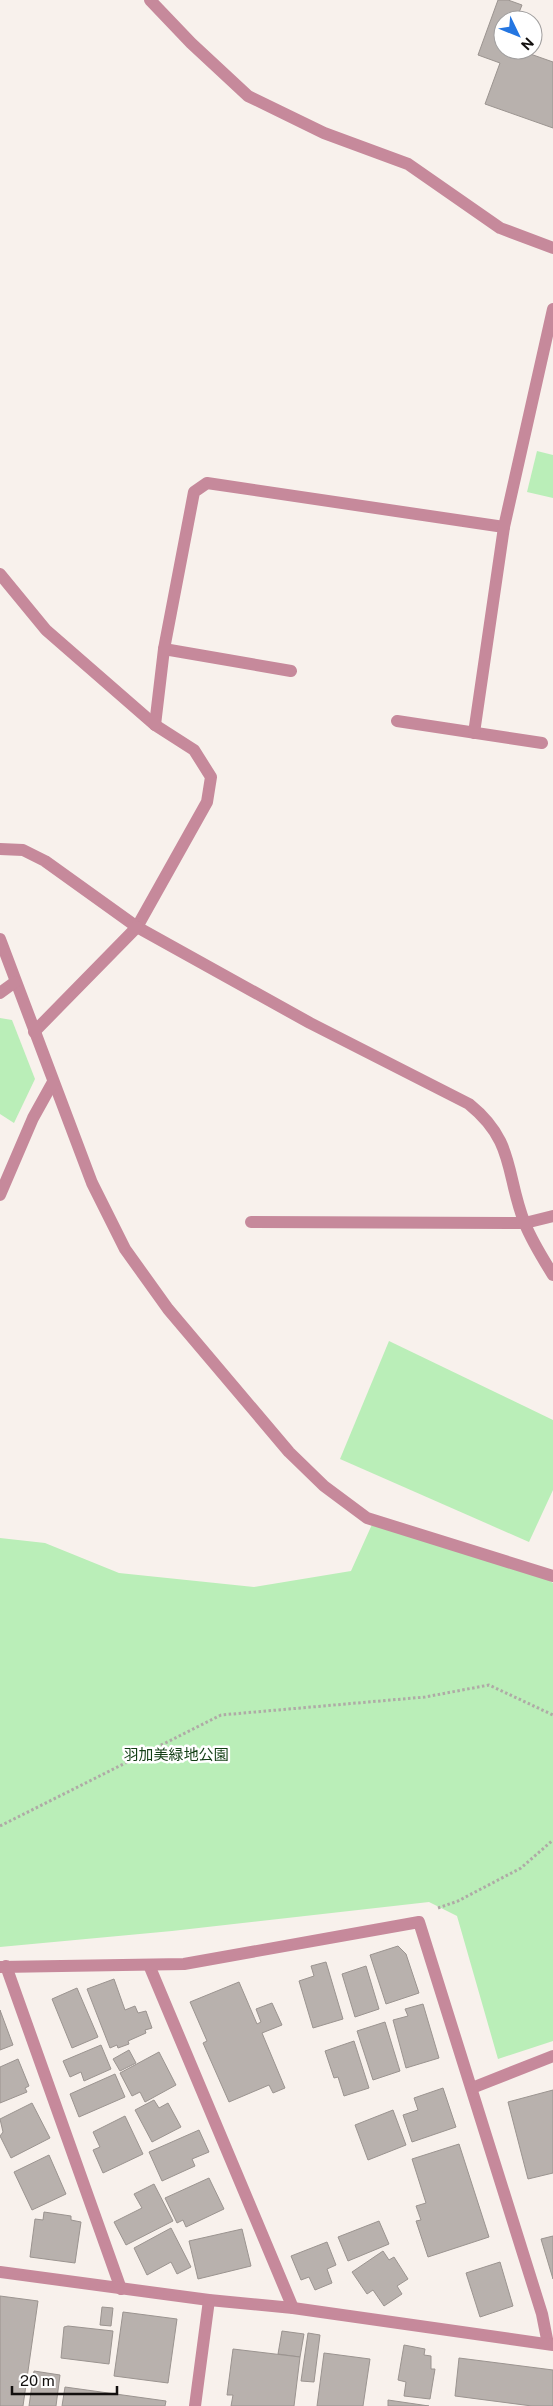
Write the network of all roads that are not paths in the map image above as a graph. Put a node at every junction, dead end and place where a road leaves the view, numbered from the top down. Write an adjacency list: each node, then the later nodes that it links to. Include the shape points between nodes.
1 (150, 0): 2 (street, via 191,44 248,96 324,133 408,164 500,228)
2 (553, 248)
3 (553, 309): 4 (street)
4 (504, 527): 6 (street, via 207,483 194,492); 10 (street)
5 (0, 574): 9 (street, via 46,630)
6 (164, 649): 7 (street); 9 (street)
7 (291, 671)
8 (397, 721): 10 (street)
9 (155, 724): 13 (street, via 194,750 211,776 207,802)
10 (474, 733): 11 (street)
11 (542, 743)
12 (0, 849): 13 (street, via 23,850 45,861)
13 (137, 927): 17 (street); 22 (street, via 310,1023 469,1104 486,1118 501,1140)
14 (0, 939): 15 (street)
15 (15, 982): 16 (street); 17 (street)
16 (0, 993)
17 (34, 1032): 18 (street)
18 (53, 1082): 19 (street, via 33,1118); 24 (street, via 92,1184 125,1249 168,1309 289,1452 324,1486 367,1518)
19 (0, 1195)
20 (553, 1216): 22 (street)
21 (251, 1222): 22 (street)
22 (525, 1223): 23 (street)
23 (553, 1275)
24 (553, 1576)
25 (149, 1965): 26 (street); 28 (street, via 184,1964 419,1922); 32 (street)
26 (3, 1966): 30 (street)
27 (553, 2056): 28 (street)
28 (472, 2088): 33 (street)
29 (0, 2272): 30 (street)
30 (122, 2289): 31 (street)
31 (209, 2300): 32 (street); 34 (street)
32 (293, 2308): 33 (street)
33 (551, 2344)
34 (195, 2406)

